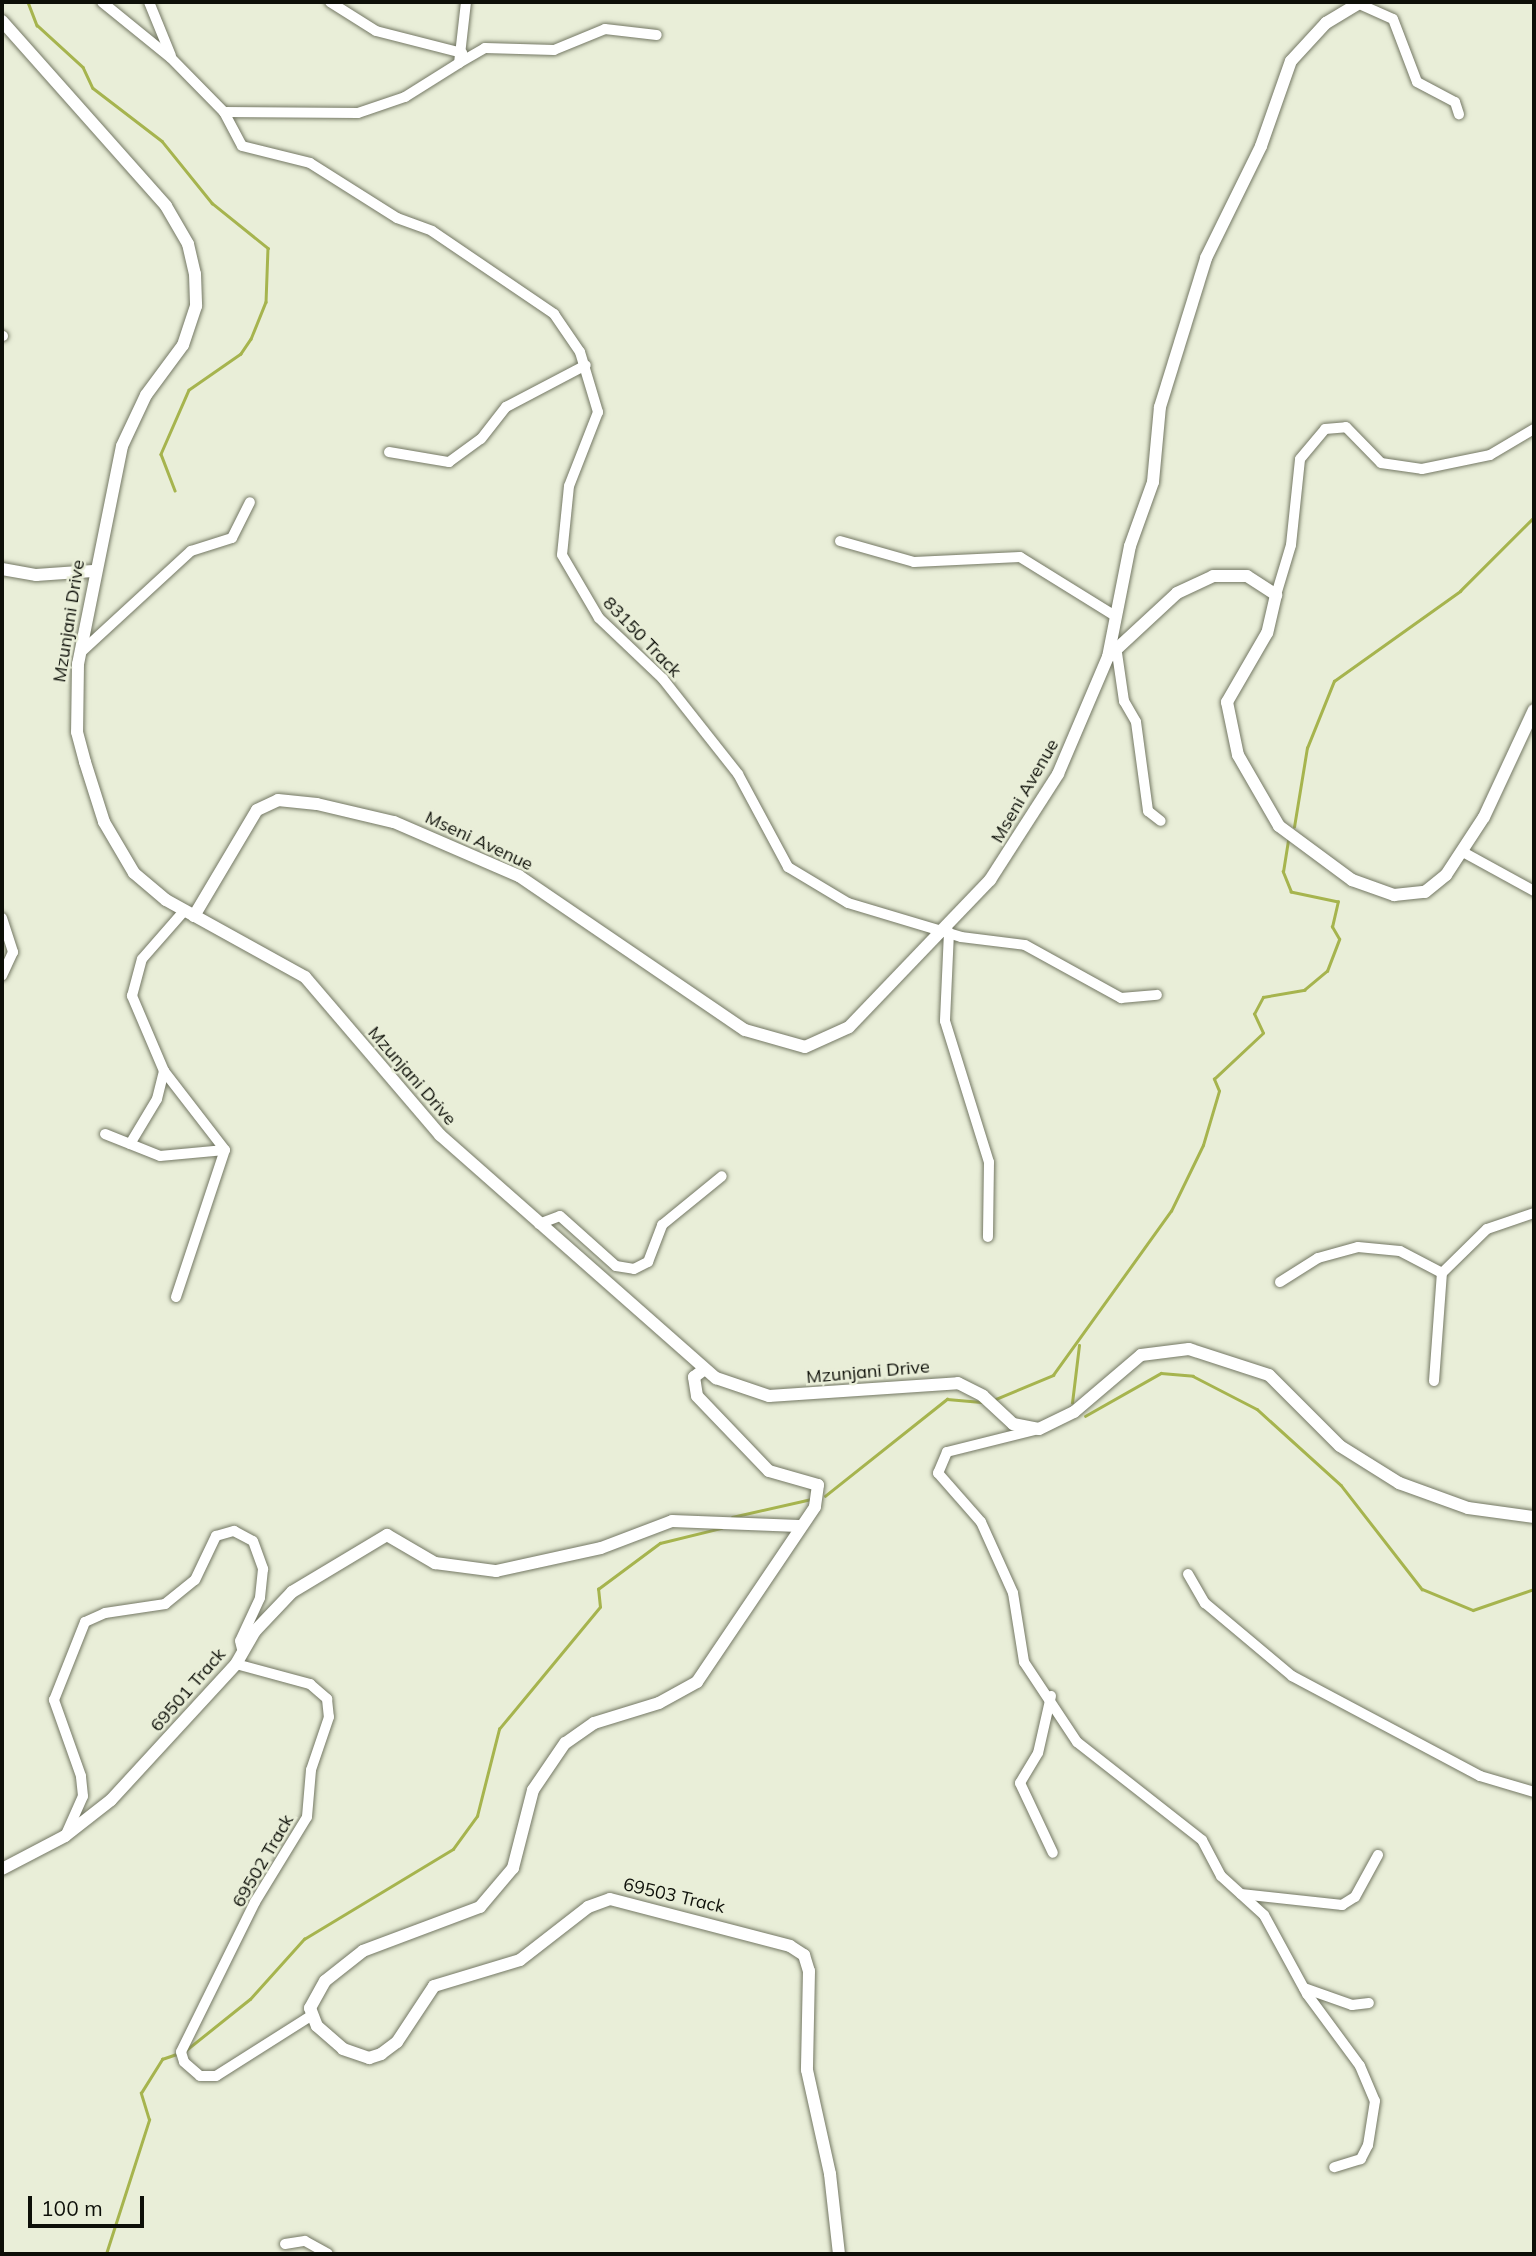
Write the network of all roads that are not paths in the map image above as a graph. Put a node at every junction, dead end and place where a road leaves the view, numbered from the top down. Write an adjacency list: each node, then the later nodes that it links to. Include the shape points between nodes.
1 (103, 2): 8 (street, 83150 Track)
2 (149, 2): 8 (street)
3 (330, 2): 9 (street, via 376,31)
4 (466, 2): 9 (street)
5 (1359, 3): 11 (street, via 1393,19 1417,82 1455,102); 20 (street, via 1326,23 1291,61 1261,146 1206,258 1160,407 1153,482)
6 (2, 21): 18 (street, Mzunjani Drive, via 166,206 188,244 195,274 196,306 183,345 146,395 122,446)
7 (657, 35): 9 (street, via 605,29 548,50 485,48)
8 (171, 58): 10 (street, 83150 Track)
9 (460, 58): 10 (street, via 405,97 358,113)
10 (224, 112): 12 (street, 83150 Track, via 233,136 252,152 310,163 541,301)
11 (1459, 114)
12 (586, 365): 14 (street, via 506,407 481,439 449,462); 29 (street, 83150 Track, via 598,412 573,470 561,547 587,603 663,679 738,774 788,867 848,903)
13 (1534, 429): 19 (street, via 1489,455 1422,469 1381,463 1342,425 1325,429 1300,459 1288,562)
14 (389, 452)
15 (250, 502): 21 (street, via 232,537 191,551)
16 (840, 541): 20 (street, via 914,562 1020,557)
17 (2, 569): 18 (street, via 26,574)
18 (93, 571): 21 (street, Mzunjani Drive)
19 (1276, 594): 22 (street, Mseni Avenue, via 1247,576 1213,576 1177,593); 25 (street, via 1267,633 1227,702 1230,733 1264,808 1352,880 1394,894 1434,886)
20 (1115, 616): 22 (street)
21 (80, 653): 27 (street, Mzunjani Drive, via 77,732 104,822 134,873)
22 (1112, 655): 24 (street, via 1124,701 1136,722 1148,811); 29 (street, Mseni Avenue, via 1080,728 1018,844)
23 (1534, 710): 25 (street)
24 (1161, 821)
25 (1463, 852): 26 (street)
26 (1534, 891)
27 (189, 913): 29 (street, Mseni Avenue, via 262,806 286,800 357,812 519,876 722,1020 805,1047 861,1017); 32 (street, via 142,959 132,996); 38 (street, Mzunjani Drive, via 305,977 413,1109)
28 (2, 918): 30 (street, via 13,952)
29 (946, 931): 31 (street, 83150 Track, via 1025,945 1121,998); 39 (street, via 945,1021 989,1162)
30 (2, 976)
31 (1157, 995)
32 (164, 1071): 34 (street, via 157,1099); 35 (street)
33 (105, 1134): 34 (street)
34 (130, 1144): 35 (street, via 173,1158)
35 (225, 1150): 42 (street)
36 (722, 1176): 38 (street, via 663,1225 648,1262 634,1269 616,1266 560,1216)
37 (1534, 1213): 40 (street, via 1487,1229)
38 (539, 1224): 43 (street, Mzunjani Drive)
39 (988, 1237)
40 (1442, 1273): 41 (street, via 1400,1251 1358,1247 1318,1258); 44 (street)
41 (1280, 1282)
42 (176, 1297)
43 (702, 1371): 45 (street, Mzunjani Drive, via 769,1396 958,1383 983,1396 1013,1424); 47 (street, via 694,1377 697,1396 759,1463 821,1488)
44 (1434, 1381)
45 (1039, 1429): 46 (street, via 1074,1412 1141,1355 1189,1349 1269,1375 1340,1446 1399,1483 1468,1508); 50 (street, via 947,1452 937,1468 981,1521 1013,1593 1024,1662)
46 (1534, 1517)
47 (799, 1525): 49 (street, 69501 Track, via 672,1521 601,1548 496,1571 435,1563 387,1535 292,1592); 59 (street, via 697,1682 660,1703 594,1723 565,1743 533,1790 513,1868 480,1907 354,1956 318,1992)
48 (1188, 1574): 51 (street, via 1205,1603 1283,1669 1480,1776)
49 (240, 1659): 52 (street, 69501 Track, via 152,1759); 52 (street, via 240,1641 260,1598 263,1569 253,1541 234,1531 216,1536 195,1580 165,1604 105,1612 85,1622 54,1700 79,1762 83,1797); 59 (street, 69502 Track, via 301,1679 330,1707 311,1770 307,1817 255,1902 181,2052 188,2067 206,2078)
50 (1051, 1696): 53 (street, via 1038,1753 1020,1783); 56 (street, via 1084,1752 1202,1840 1221,1876)
51 (1534, 1792)
52 (65, 1836): 55 (street, 69501 Track)
53 (1052, 1853)
54 (1378, 1855): 56 (street, via 1356,1897 1342,1905)
55 (2, 1869)
56 (1241, 1894): 57 (street, via 1264,1915)
57 (1304, 1987): 58 (street, via 1352,2005); 60 (street, via 1344,2039 1375,2101 1366,2152)
58 (1369, 2003)
59 (312, 2015): 63 (street, 69503 Track, via 354,2055 381,2054 441,1982 520,1960 588,1907 610,1899 790,1946 804,1955 809,1971 807,2070 830,2174)
60 (1334, 2167)
61 (285, 2245): 62 (street, via 304,2241)
62 (328, 2254)
63 (839, 2254)

